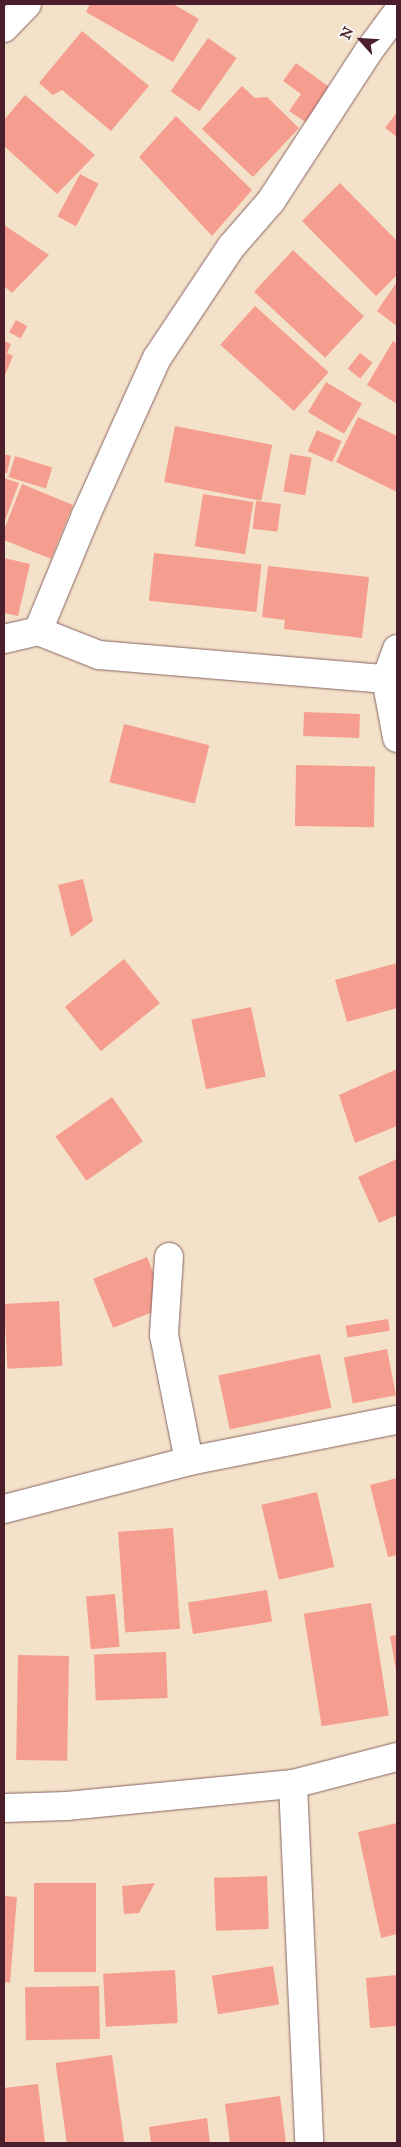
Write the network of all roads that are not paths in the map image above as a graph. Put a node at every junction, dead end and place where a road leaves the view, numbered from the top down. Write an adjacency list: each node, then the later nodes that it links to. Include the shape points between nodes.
1 (27, 4): 3 (street)
2 (397, 13): 4 (street, via 271,201 231,247 157,358)
3 (4, 28)
4 (38, 631): 5 (street); 7 (street, via 99,655)
5 (4, 640)
6 (397, 649): 7 (street)
7 (386, 679): 8 (street)
8 (397, 738)
9 (169, 1257): 11 (street, via 164,1335)
10 (397, 1420): 11 (street)
11 (189, 1461): 12 (street)
12 (4, 1509)
13 (397, 1757): 14 (street)
14 (293, 1784): 15 (street, via 67,1806); 16 (street)
15 (4, 1808)
16 (309, 2143)

